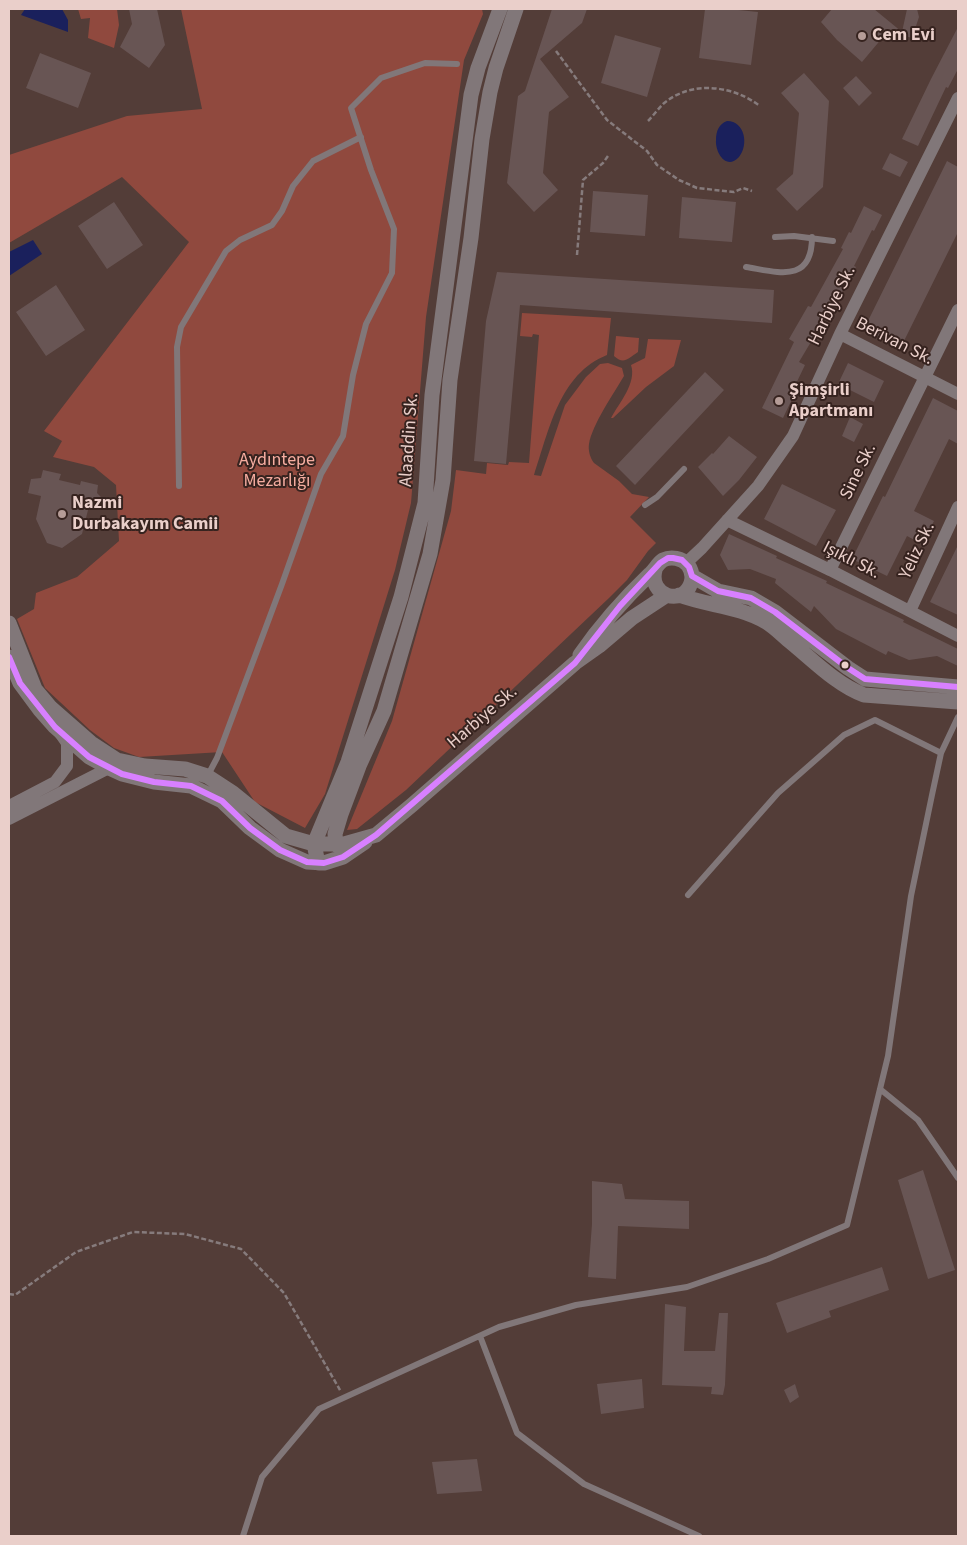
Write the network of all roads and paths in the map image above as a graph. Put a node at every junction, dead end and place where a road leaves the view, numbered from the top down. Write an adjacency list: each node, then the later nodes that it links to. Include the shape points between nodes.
1 (500, 9): 12 (street, Alaaddin Sk., via 471,96)
2 (516, 9): 15 (street, Alaaddin Sk., via 490,92)
3 (556, 51): 11 (path, via 607,120 647,151 657,165 697,188 734,192 743,188)
4 (457, 64): 9 (lane, via 425,63 381,78 352,108)
5 (958, 98): 8 (street, Harbiye Sk.)
6 (760, 106): 7 (path, via 733,91 703,88 682,92 664,104)
7 (648, 121)
8 (953, 122): 22 (street, Harbiye Sk.)
9 (361, 137): 26 (lane, via 313,161 293,186 282,212 272,225 240,240 226,251 181,327 177,347); 47 (lane, via 394,229 392,273 366,324 343,436 321,474)
10 (608, 156): 19 (path, via 583,180)
11 (752, 191)
12 (452, 234): 15 (street); 17 (street, Alaaddin Sk.)
13 (775, 237): 14 (lane)
14 (812, 237): 16 (lane); 20 (lane, via 810,258 798,270 786,273)
15 (470, 238): 18 (street, Alaaddin Sk.)
16 (832, 242)
17 (450, 255): 18 (street); 51 (street, Alaaddin Sk., via 432,395 425,503 402,597 348,762)
18 (468, 255): 52 (street, Alaaddin Sk., via 450,380 443,480 430,554 384,711 344,806 335,834)
19 (577, 255)
20 (746, 267)
21 (958, 310): 23 (street, Sine Sk.)
22 (840, 334): 23 (street, Berivan Sk.); 29 (street, Harbiye Sk., via 794,436 758,486)
23 (924, 378): 24 (street, Berivan Sk.); 32 (street, Sine Sk.)
24 (958, 394)
25 (684, 469): 27 (lane)
26 (179, 486)
27 (645, 505)
28 (958, 507): 34 (street, Yeliz Sk.)
29 (728, 520): 30 (street, Harbiye Sk., via 702,548); 32 (street, Işıklı Sk.)
30 (689, 569): 31 (street, via 674,558 668,558); 33 (street, via 689,588); 41 (street, via 718,591 752,598 775,612 865,679)
31 (655, 570): 33 (street, via 654,582 661,593); 38 (street, via 594,635)
32 (830, 570): 34 (street, Işıklı Sk.)
33 (673, 595): 38 (street, Harbiye Sk., via 632,618); 42 (street, via 747,612 768,623 837,680 864,695)
34 (910, 610): 36 (street, Işıklı Sk.)
35 (9, 623): 47 (street, Harbiye Sk., via 35,689 51,708 91,743 117,760 185,769)
36 (958, 636)
37 (9, 657): 40 (street)
38 (574, 663): 50 (street, Harbiye Sk.)
39 (9, 666): 40 (street)
40 (20, 683): 44 (street)
41 (958, 687)
42 (958, 702)
43 (958, 718): 45 (lane)
44 (55, 727): 46 (street, via 89,757); 48 (street, via 67,743 67,766 55,782)
45 (941, 753): 54 (lane, via 875,720 844,735 778,793); 55 (lane, via 911,896 888,1056)
46 (109, 768): 49 (street); 53 (street, via 154,782 191,786 222,801 250,828 280,850)
47 (208, 776): 51 (street, Harbiye Sk., via 286,836)
48 (9, 806)
49 (9, 819)
50 (376, 835): 52 (street, Harbiye Sk.); 53 (street, via 343,857)
51 (314, 844): 52 (street, Harbiye Sk.); 53 (street)
52 (336, 845)
53 (318, 863)
54 (688, 894)
55 (880, 1090): 56 (lane, via 918,1120); 58 (lane, via 847,1226 768,1259 687,1287 576,1305 499,1327)
56 (958, 1178)
57 (9, 1294): 59 (path, via 15,1295 76,1252 133,1232 185,1234 241,1248 284,1293)
58 (480, 1336): 59 (lane); 61 (lane, via 517,1433 584,1484)
59 (344, 1398): 60 (lane, via 319,1409 262,1477)
60 (243, 1536)
61 (700, 1536)

